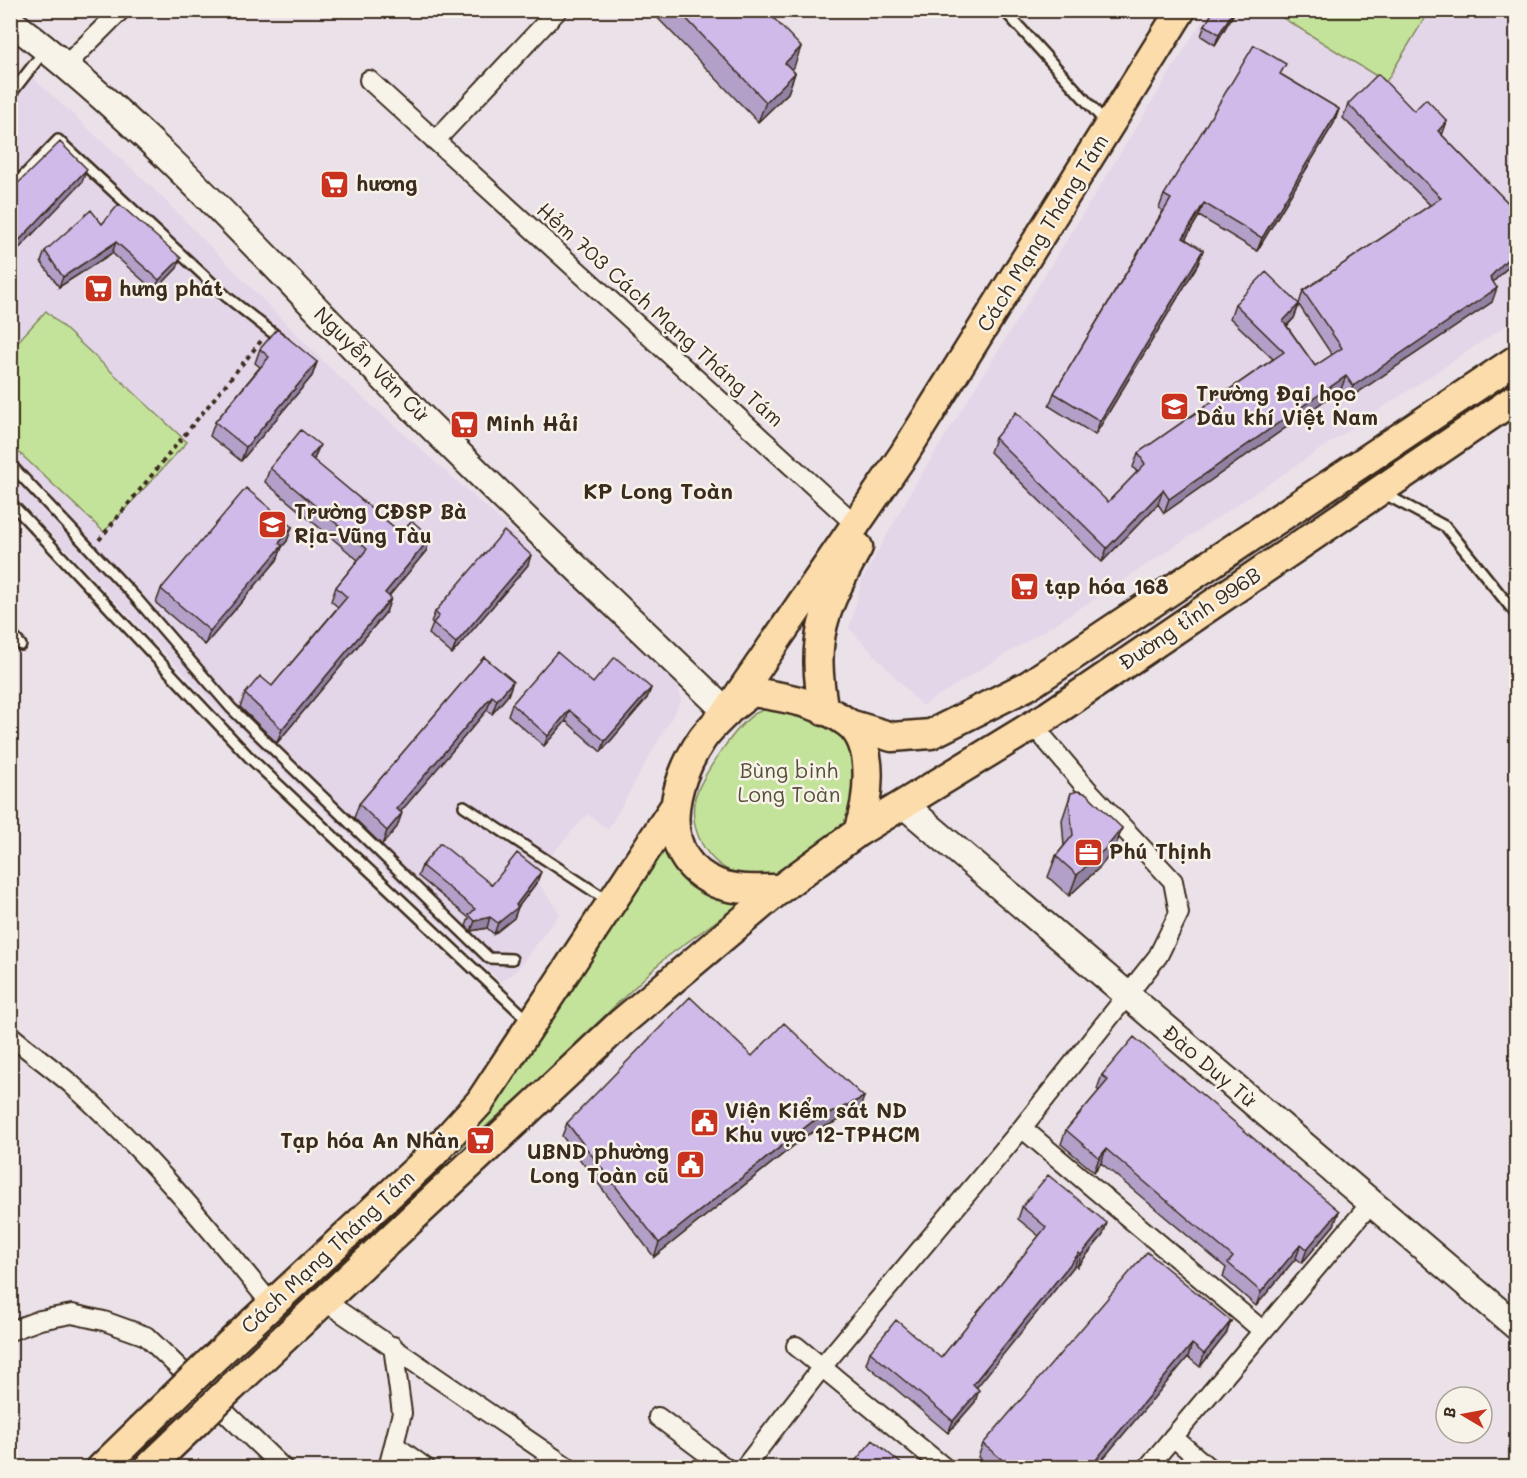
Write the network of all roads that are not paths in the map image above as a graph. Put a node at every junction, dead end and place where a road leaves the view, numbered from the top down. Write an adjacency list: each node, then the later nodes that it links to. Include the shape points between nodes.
1 (121, 10): 7 (street)
2 (558, 10): 11 (street)
3 (1004, 10): 10 (lane)
4 (1181, 10): 10 (main road, Cách Mạng Tháng Tám)
5 (10, 21): 6 (main road, Nguyễn Văn Cừ)
6 (47, 48): 7 (main road, Nguyễn Văn Cừ); 9 (lane)
7 (67, 64): 26 (main road, Nguyễn Văn Cừ, via 118,109 394,389)
8 (369, 80): 11 (street, Hẻm 703 Cách Mạng Tháng Tám)
9 (10, 95)
10 (1110, 127): 16 (main road, Cách Mạng Tháng Tám)
11 (435, 141): 20 (street, Hẻm 703 Cách Mạng Tháng Tám)
12 (10, 190): 13 (lane, via 58,140 228,297)
13 (295, 351)
14 (1516, 360): 24 (main road, Đường tỉnh 996B)
15 (1516, 398): 18 (main road, Đường tỉnh 996B)
16 (904, 453): 20 (main road, Cách Mạng Tháng Tám); 25 (main road, Cách Mạng Tháng Tám, via 831,596 820,627 817,656)
17 (10, 464): 35 (lane, via 231,708 489,958)
18 (1378, 491): 21 (lane, via 1446,527); 27 (main road, Đường tỉnh 996B)
19 (10, 502): 37 (lane, via 234,741)
20 (854, 523): 26 (main road, Cách Mạng Tháng Tám)
21 (1516, 614)
22 (10, 633): 23 (lane)
23 (21, 645)
24 (1029, 685): 27 (main road); 28 (main road, Đường tỉnh 996B, via 931,734 892,737)
25 (824, 711): 26 (main road, via 752,692); 28 (main road)
26 (727, 712): 31 (main road, via 702,739 678,789)
27 (1040, 721): 29 (main road, Đường tỉnh 996B); 36 (street, via 1088,790 1173,881 1179,913 1158,956)
28 (849, 724): 32 (main road, via 859,738 868,784)
29 (903, 804): 32 (main road, Đường tỉnh 996B); 36 (main road, Đào Duy Từ)
30 (464, 806): 34 (lane)
31 (673, 809): 33 (main road, via 676,840 698,874 726,886); 34 (main road, Cách Mạng Tháng Tám)
32 (858, 832): 33 (main road)
33 (780, 889): 41 (main road, Cách Mạng Tháng Tám, via 621,1023)
34 (612, 904): 37 (main road, Cách Mạng Tháng Tám)
35 (512, 959)
36 (1125, 995): 39 (street); 40 (main road, Đào Duy Từ)
37 (531, 1022): 42 (main road, Cách Mạng Tháng Tám, via 480,1102 431,1156)
38 (14, 1046): 42 (street, via 71,1084 138,1151 202,1219)
39 (1022, 1128): 45 (street); 48 (street)
40 (1371, 1203): 43 (main road, Đào Duy Từ); 45 (street)
41 (323, 1300): 46 (street); 53 (main road, Cách Mạng Tháng Tám, bridge)
42 (271, 1304): 52 (main road, Cách Mạng Tháng Tám, bridge)
43 (1516, 1326)
44 (10, 1331): 54 (street, via 72,1314 146,1336)
45 (1263, 1331): 50 (street)
46 (393, 1346): 51 (street, via 402,1407); 57 (street)
47 (796, 1346): 48 (street)
48 (822, 1367): 59 (street); 60 (street)
49 (658, 1417): 58 (street)
50 (1173, 1437): 61 (street); 62 (street)
51 (396, 1446): 55 (street); 56 (street)
52 (101, 1467)
53 (148, 1467)
54 (283, 1467)
55 (388, 1467)
56 (426, 1467)
57 (569, 1467)
58 (726, 1467)
59 (744, 1467)
60 (945, 1467)
61 (1147, 1467)
62 (1209, 1467)

